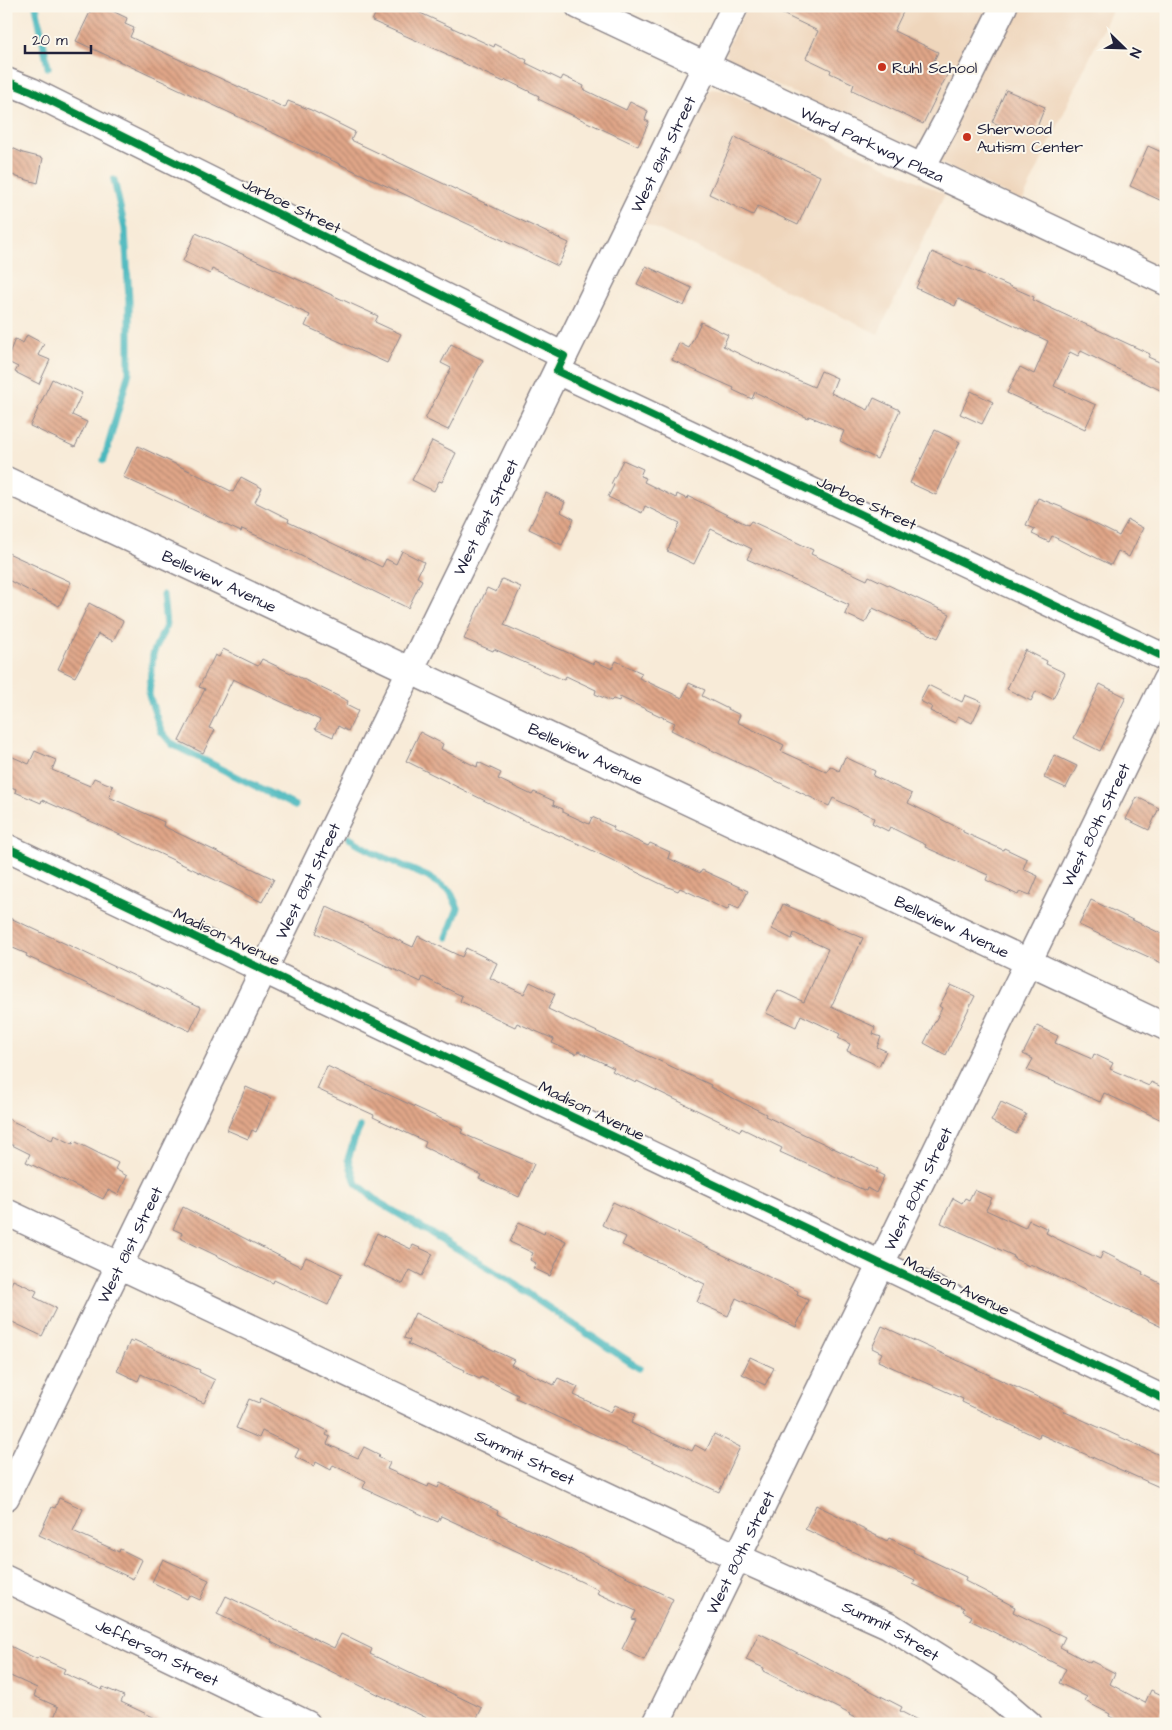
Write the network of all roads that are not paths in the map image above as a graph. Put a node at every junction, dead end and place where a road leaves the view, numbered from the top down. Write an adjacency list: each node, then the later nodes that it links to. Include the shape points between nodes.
1 (579, 6): 4 (street, Ward Parkway Plaza)
2 (735, 6): 4 (street, West 81st Street)
3 (1004, 6): 6 (street)
4 (706, 66): 6 (street, Ward Parkway Plaza); 8 (street, West 81st Street)
5 (6, 81): 8 (street, Jarboe Street, via 40,95)
6 (922, 167): 7 (street, Ward Parkway Plaza)
7 (1166, 282)
8 (560, 364): 10 (street, Jarboe Street); 11 (street, West 81st Street)
9 (6, 480): 11 (street, Belleview Avenue)
10 (1166, 658)
11 (410, 672): 14 (street, Belleview Avenue); 15 (street, West 81st Street)
12 (1166, 680): 14 (street, West 80th Street)
13 (6, 846): 15 (street, Madison Avenue)
14 (1029, 962): 16 (street, Belleview Avenue); 18 (street, West 80th Street)
15 (264, 969): 18 (street, Madison Avenue); 19 (street, West 81st Street)
16 (1166, 1027)
17 (6, 1212): 19 (street, Summit Street)
18 (881, 1264): 20 (street, Madison Avenue); 22 (street, West 80th Street)
19 (120, 1265): 21 (street, West 81st Street); 22 (street, Summit Street)
20 (1166, 1400)
21 (6, 1497)
22 (737, 1557): 25 (street, West 80th Street); 26 (street, Summit Street, via 888,1625 986,1687)
23 (6, 1579): 24 (street, Jefferson Street)
24 (307, 1724)
25 (656, 1724)
26 (1029, 1724)

